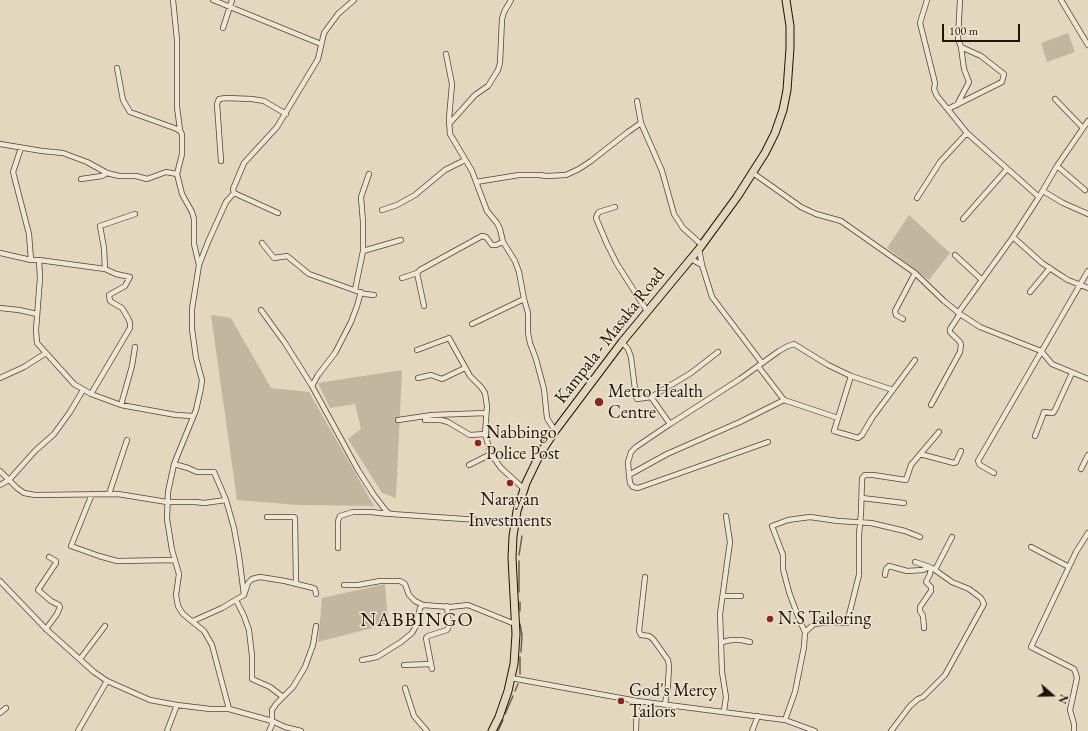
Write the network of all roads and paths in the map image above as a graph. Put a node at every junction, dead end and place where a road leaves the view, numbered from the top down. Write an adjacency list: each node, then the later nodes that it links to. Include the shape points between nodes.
1 (173, 0): 26 (street)
2 (213, 0): 10 (street)
3 (232, 0): 10 (street)
4 (354, 0): 12 (street, via 331,22)
5 (511, 0): 24 (street, via 502,19 498,70 488,86 475,94)
6 (786, 0): 37 (main road, Kampala - Masaka Road, via 790,26 787,90 775,133)
7 (926, 0): 20 (street, via 920,23 935,83 934,89)
8 (960, 0): 14 (street, via 958,39)
9 (1061, 0): 13 (street)
10 (230, 7): 11 (street); 12 (street)
11 (223, 28)
12 (321, 44): 21 (street, via 318,59)
13 (1088, 45)
14 (961, 47): 19 (street, via 964,69 970,82); 19 (street, via 981,56 1004,74 1002,82)
15 (446, 54): 24 (street, via 452,84)
16 (117, 68): 26 (street, via 123,100 130,112)
17 (1055, 99): 25 (street)
18 (637, 101): 23 (street)
19 (957, 104): 20 (street)
20 (948, 109): 27 (street)
21 (286, 114): 31 (street, via 264,101 219,99 217,104); 42 (street, via 244,163 233,189)
22 (1088, 121): 25 (street)
23 (642, 123): 39 (street, via 591,161 566,175 519,175); 55 (street, via 662,170 674,214)
24 (449, 124): 30 (street, via 450,134)
25 (1083, 128): 32 (street)
26 (180, 130): 35 (street, via 182,154)
27 (967, 133): 33 (street); 44 (street, via 940,162)
28 (0, 144): 29 (street)
29 (21, 148): 34 (street, via 70,154); 60 (street, via 13,172 29,234)
30 (466, 160): 39 (street); 46 (street, via 445,170 415,195)
31 (221, 161)
32 (1057, 166): 40 (street); 41 (street)
33 (1007, 169): 43 (street); 50 (street)
34 (108, 173): 35 (street, via 147,179 166,172); 38 (street)
35 (177, 174): 63 (street, via 182,194 194,219 194,244)
36 (369, 174): 56 (street, via 361,197)
37 (753, 174): 55 (main road, Kampala - Masaka Road); 68 (street, via 801,208 841,221)
38 (81, 179)
39 (476, 182): 53 (street, via 487,211 500,229)
40 (1085, 190)
41 (1043, 191): 43 (street); 49 (street)
42 (234, 193): 47 (street); 63 (street, via 226,202)
43 (1039, 197): 51 (street)
44 (917, 198)
45 (615, 207): 81 (street, via 599,212 596,218 617,264)
46 (382, 210)
47 (278, 213)
48 (135, 214): 65 (street, via 100,226)
49 (1088, 214)
50 (963, 219)
51 (1013, 237): 64 (street); 70 (street)
52 (401, 240): 56 (street)
53 (503, 242): 67 (street, via 492,245 482,236); 77 (street, via 515,261)
54 (262, 243): 73 (street, via 274,258 287,256 309,274)
55 (700, 247): 59 (main road, Kampala - Masaka Road); 62 (street)
56 (363, 251): 73 (street)
57 (0, 253): 60 (street)
58 (955, 255): 70 (street)
59 (690, 259): 62 (street); 81 (main road, Kampala - Masaka Road)
60 (31, 260): 61 (street)
61 (39, 260): 65 (street); 82 (street)
62 (702, 264): 93 (street, via 712,297)
63 (199, 265): 109 (street, via 192,309 192,329 202,380)
64 (1050, 268): 71 (street); 75 (street)
65 (105, 269): 103 (street, via 130,277 125,286 109,295 110,301 122,308 130,320 130,325)
66 (1088, 271): 71 (street)
67 (417, 273): 69 (street); 78 (street)
68 (915, 273): 83 (street); 84 (street, via 895,311)
69 (402, 278)
70 (981, 279): 83 (street)
71 (1080, 285): 72 (street); 90 (street)
72 (1088, 288)
73 (355, 290): 74 (street)
74 (361, 292): 76 (street); 100 (street, via 358,306 335,353)
75 (1030, 292)
76 (374, 295)
77 (524, 299): 85 (street); 114 (street, via 528,313 530,344 544,389 546,418)
78 (424, 306)
79 (0, 308): 82 (street)
80 (261, 310): 100 (street)
81 (648, 311): 86 (main road, Kampala - Masaka Road)
82 (37, 314): 91 (street, via 37,343)
83 (959, 314): 90 (street, via 980,327); 107 (street, via 950,332 960,342 960,352)
84 (902, 319)
85 (472, 324)
86 (622, 342): 104 (street, via 632,357 636,397); 114 (main road, Kampala - Masaka Road)
87 (135, 347): 106 (street)
88 (417, 350): 94 (street, via 449,338)
89 (718, 352): 104 (street, via 691,373)
90 (1041, 352): 95 (street, via 1052,364); 128 (street, via 978,461)
91 (46, 353): 97 (street); 101 (street, via 74,384)
92 (915, 360): 102 (street)
93 (760, 364): 96 (street, via 794,344); 105 (street); 113 (street)
94 (465, 368): 98 (street, via 442,379 431,375); 108 (street, via 485,393)
95 (1072, 373): 99 (street); 117 (street, via 1055,410 1052,413 1044,412)
96 (852, 376): 102 (street); 110 (street)
97 (0, 378)
98 (418, 378)
99 (1088, 379)
100 (312, 386): 139 (street, via 358,470 374,495)
101 (83, 390): 103 (street); 130 (street, via 54,434)
102 (893, 390): 110 (street, via 859,437 834,431)
103 (91, 394): 106 (street)
104 (652, 397): 113 (street)
105 (784, 400): 110 (street); 129 (street, via 667,454)
106 (121, 405): 109 (street)
107 (931, 405)
108 (486, 413): 111 (street, via 432,415); 116 (street)
109 (193, 416): 124 (street)
110 (838, 418)
111 (398, 420)
112 (425, 420): 116 (street, via 448,422 470,435)
113 (670, 424): 129 (street, via 631,452 628,462)
114 (555, 431): 132 (main road, Kampala - Masaka Road, via 533,467)
115 (939, 432): 122 (street)
116 (485, 434): 121 (street)
117 (1035, 436)
118 (126, 440): 134 (street)
119 (768, 442): 129 (street, via 638,488 631,485)
120 (961, 451): 122 (street, via 954,463)
121 (491, 454): 125 (street); 132 (street, via 501,468)
122 (920, 454): 135 (street, via 910,467 906,480 864,476)
123 (1088, 455): 126 (street)
124 (174, 464): 136 (street, via 196,472 214,472); 137 (street)
125 (469, 465)
126 (1081, 469)
127 (0, 470): 130 (street)
128 (994, 473)
129 (629, 475)
130 (9, 480): 131 (street); 133 (street, via 24,493 33,495)
131 (0, 485)
132 (524, 489): 143 (main road, Kampala - Masaka Road)
133 (92, 494): 134 (street); 150 (street, via 71,546 117,561)
134 (109, 494): 137 (street)
135 (862, 498): 138 (street); 142 (street)
136 (226, 500): 137 (street, via 204,503); 160 (street, via 234,528)
137 (167, 502): 150 (street, via 169,537)
138 (904, 503)
139 (391, 514): 143 (street); 148 (street, via 353,512 340,516)
140 (726, 516): 161 (street, via 730,542)
141 (267, 517): 157 (street, via 295,518)
142 (860, 523): 145 (street, via 871,523); 172 (street, via 859,575 847,623 814,624); 172 (street, via 810,517 788,520 772,526 783,555 783,569 789,592)
143 (514, 524): 167 (main road, Kampala - Masaka Road, via 512,558)
144 (1088, 533): 152 (street)
145 (920, 537)
146 (952, 537): 153 (street)
147 (1031, 547): 152 (street)
148 (338, 548)
149 (49, 557): 171 (street, via 56,563 38,590 60,607)
150 (175, 560): 166 (street, via 178,574 178,606)
151 (915, 562): 153 (street)
152 (1068, 567): 205 (street, via 1031,647 1074,669 1077,678 1070,710)
153 (932, 568): 154 (street, via 907,571 889,566); 170 (street, via 926,582 931,591 920,607); 204 (street, via 952,582 969,589 981,598 984,604 945,675 910,706)
154 (886, 575)
155 (645, 577): 185 (street, via 639,631 641,635 653,639 668,660)
156 (0, 581): 171 (street)
157 (296, 584): 159 (street, via 313,588); 160 (street, via 260,577 248,583)
158 (344, 585): 164 (street, via 400,581 405,584 409,595)
159 (316, 594)
160 (244, 595): 163 (street)
161 (723, 596): 162 (street); 174 (street, via 720,614)
162 (741, 596)
163 (236, 600): 166 (street); 183 (street, via 248,630 252,679 270,687)
164 (423, 605): 165 (street); 176 (street, via 412,633 377,657)
165 (447, 606): 167 (street, via 472,606); 177 (street, via 447,630 426,638)
166 (192, 621): 188 (street, via 204,631 212,645)
167 (515, 624): 180 (main road, Kampala - Masaka Road, via 516,648)
168 (105, 626): 175 (street)
169 (316, 626): 183 (street, via 305,668 297,682)
170 (924, 628)
171 (46, 629): 175 (street)
172 (805, 632): 192 (street, via 795,692)
173 (750, 642): 174 (street, via 732,640)
174 (721, 643): 189 (street, via 726,696)
175 (80, 659): 181 (street)
176 (362, 660)
177 (431, 664): 178 (street); 179 (street)
178 (404, 665)
179 (432, 669)
180 (511, 678): 184 (street); 200 (main road, Kampala - Masaka Road)
181 (107, 681): 186 (street, via 150,700); 195 (street)
182 (406, 688): 199 (street, via 414,716)
183 (283, 697): 193 (street, via 272,710)
184 (637, 701): 185 (street); 201 (street)
185 (665, 704): 189 (street)
186 (177, 705): 188 (street); 196 (street)
187 (6, 708): 190 (street)
188 (229, 709): 193 (street)
189 (724, 712): 191 (street)
190 (0, 713)
191 (758, 716): 192 (street); 202 (street)
192 (785, 720): 194 (street)
193 (272, 721): 197 (street); 198 (street, via 285,728)
194 (804, 729): 203 (street)
195 (78, 731)
196 (168, 731)
197 (270, 731)
198 (301, 731)
199 (427, 731)
200 (492, 731)
201 (636, 731)
202 (752, 731)
203 (815, 731)
204 (891, 731)
205 (1074, 731)

